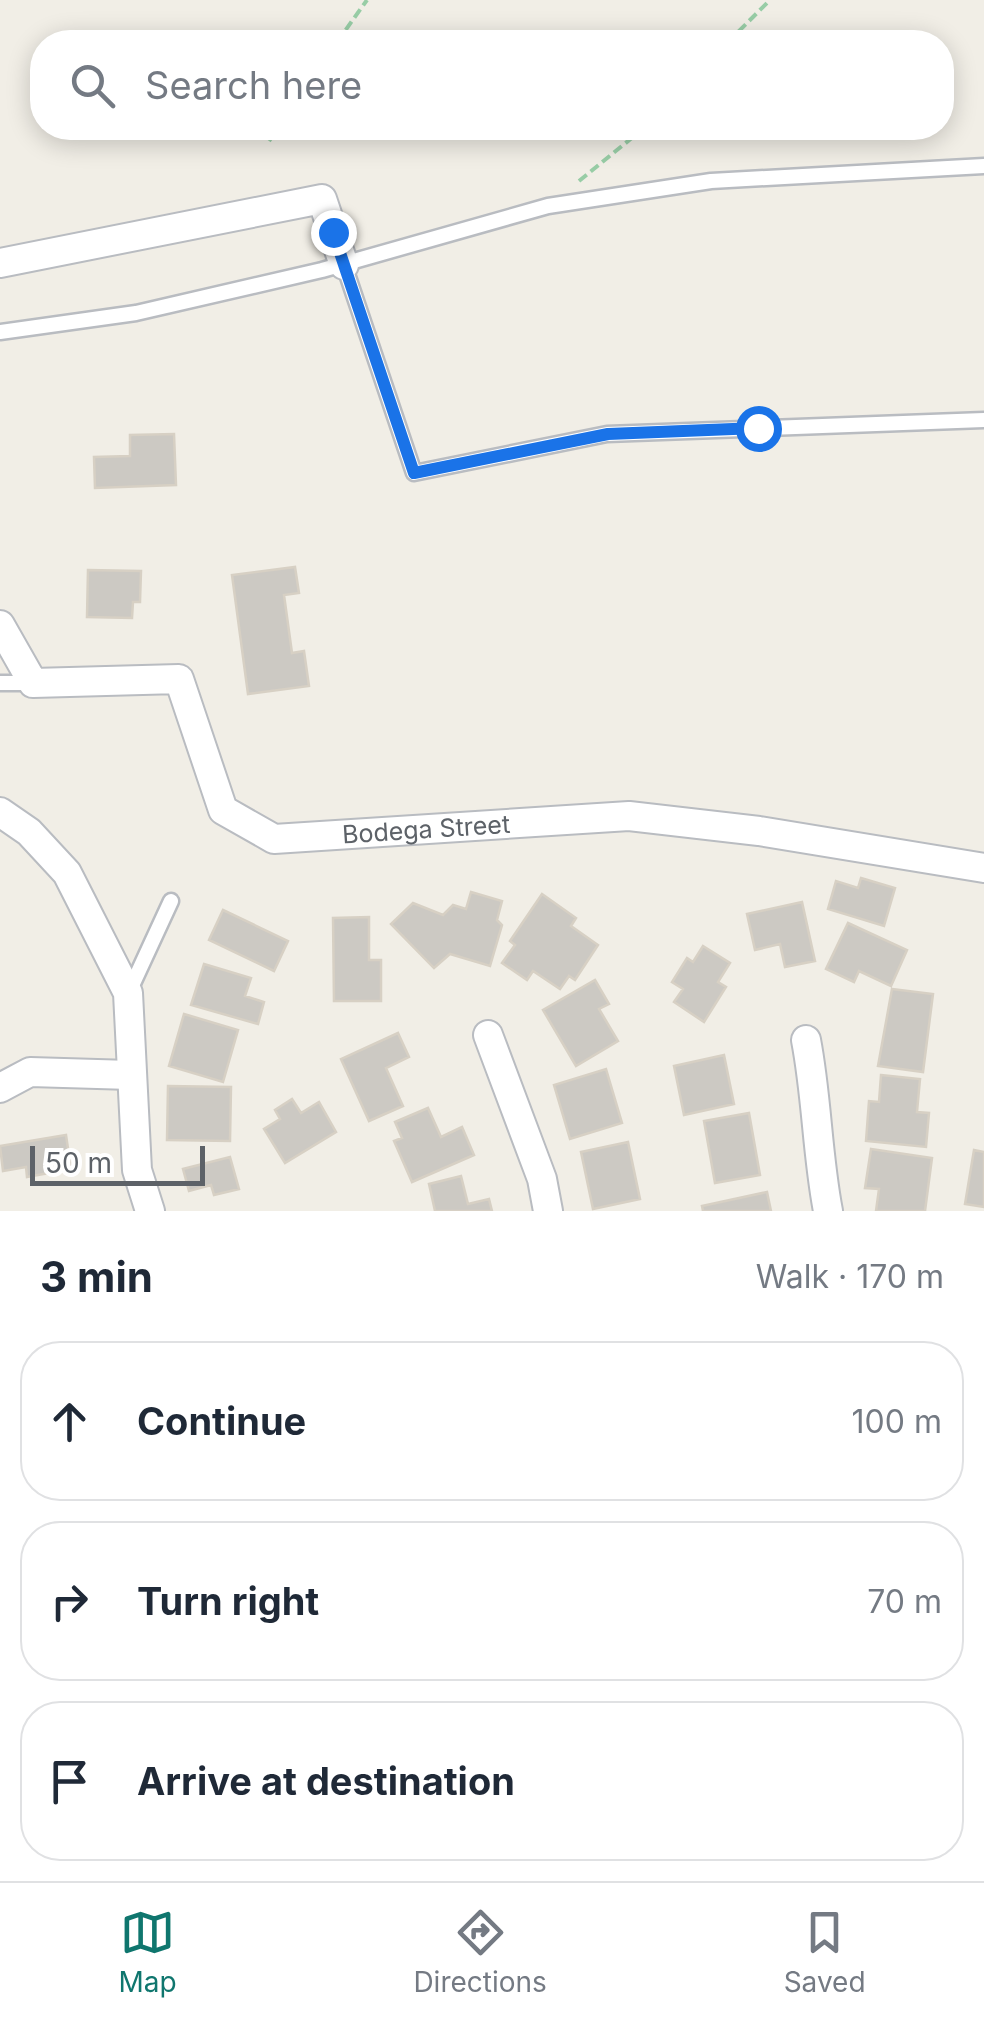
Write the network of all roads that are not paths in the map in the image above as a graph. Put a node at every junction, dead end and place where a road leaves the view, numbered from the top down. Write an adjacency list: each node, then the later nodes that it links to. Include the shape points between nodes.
1 (984, 166): 3 (lane, via 712,181 548,206)
2 (0, 263): 3 (street, via 322,199)
3 (344, 265): 4 (lane, via 136,312); 5 (lane, via 414,473 608,434)
4 (0, 332)
5 (984, 420)
6 (0, 625): 8 (street)
7 (0, 683): 8 (lane)
8 (33, 683): 10 (street, Bodega Street, via 179,679 223,810 274,840 630,816)
9 (0, 812): 12 (street, via 29,832 67,874)
10 (984, 868)
11 (171, 901): 12 (lane)
12 (128, 993): 15 (street)
13 (488, 1035): 18 (street)
14 (806, 1040): 19 (street)
15 (131, 1075): 16 (street, via 30,1072); 17 (street, via 137,1170)
16 (0, 1088)
17 (150, 1211)
18 (548, 1211)
19 (828, 1211)

